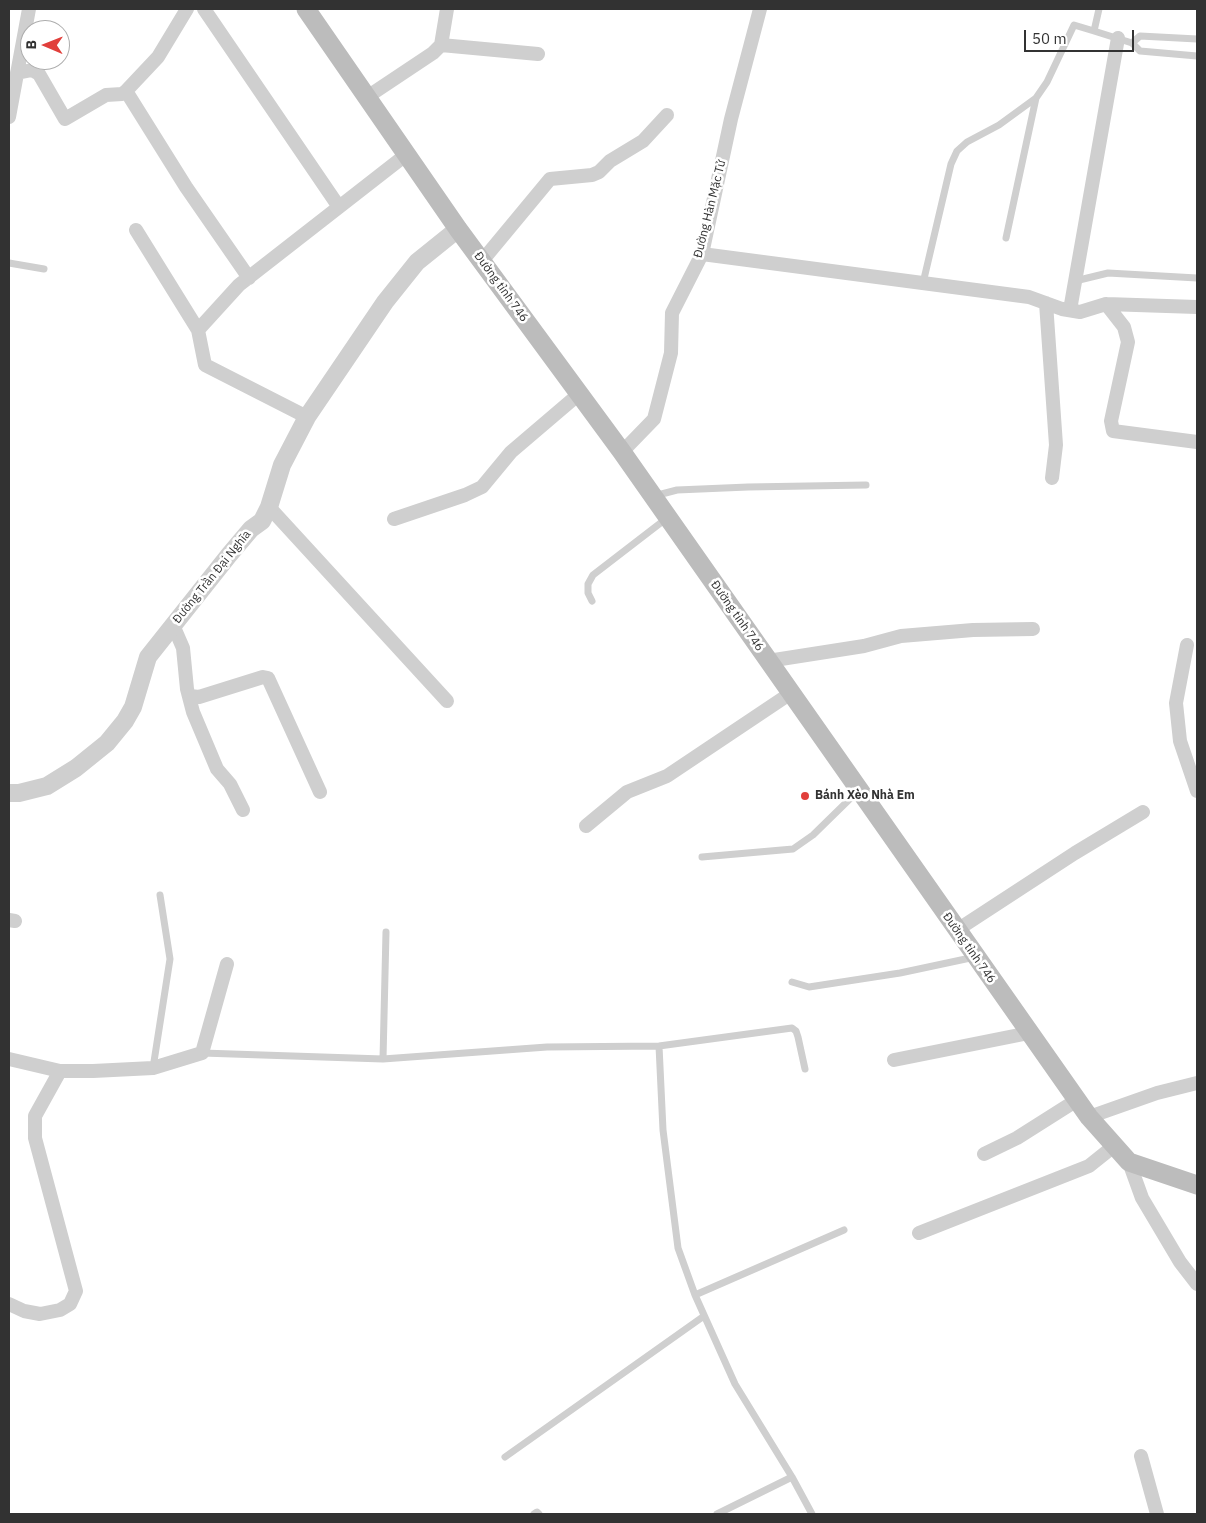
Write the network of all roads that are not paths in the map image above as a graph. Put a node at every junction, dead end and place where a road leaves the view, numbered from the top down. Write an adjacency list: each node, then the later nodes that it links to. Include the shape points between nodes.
1 (29, 9): 15 (street)
2 (187, 9): 16 (street, via 158,57)
3 (204, 9): 22 (street)
4 (306, 9): 17 (main road, Đường tỉnh 746)
5 (447, 9): 12 (street)
6 (760, 9): 26 (street, Đường Hàn Mặc Tử, via 731,119)
7 (1099, 9): 8 (lane)
8 (1094, 31): 9 (lane); 18 (lane, via 1074,25)
9 (1118, 38): 11 (lane); 32 (street)
10 (1197, 39): 11 (lane, via 1140,36)
11 (1132, 43): 14 (lane, via 1140,51)
12 (441, 45): 13 (street); 17 (street)
13 (538, 54)
14 (1197, 56)
15 (15, 68): 16 (street, via 39,74 65,119 106,95); 20 (street)
16 (126, 91): 30 (street, via 186,187)
17 (367, 97): 21 (main road, Đường tỉnh 746)
18 (1036, 98): 25 (lane); 33 (lane, via 957,151 951,164)
19 (667, 115): 27 (street, via 644,141 592,175 550,179)
20 (9, 117)
21 (406, 154): 22 (street); 23 (main road, Đường tỉnh 746)
22 (339, 207): 30 (street)
23 (458, 229): 27 (main road, Đường tỉnh 746); 40 (street, Đường Trần Đại Nghĩa, via 417,262 384,302)
24 (136, 230): 38 (street)
25 (1006, 238)
26 (702, 254): 33 (street); 42 (street, Đường Hàn Mặc Tử, via 672,313 671,353 654,419)
27 (482, 261): 39 (main road, Đường tỉnh 746)
28 (9, 263): 29 (lane)
29 (44, 269)
30 (249, 278): 38 (street)
31 (1197, 278): 32 (lane, via 1108,273)
32 (1075, 281): 37 (street)
33 (923, 283): 34 (street, via 1030,297)
34 (1046, 303): 37 (street); 43 (street, via 1056,445)
35 (1106, 304): 36 (street); 37 (street, via 1080,312); 41 (street, via 1124,327 1128,342 1111,421 1113,431)
36 (1197, 307)
37 (1070, 310)
38 (198, 330): 40 (street, via 205,365)
39 (579, 394): 42 (main road, Đường tỉnh 746); 48 (street, via 511,452 482,487)
40 (307, 417): 46 (street, Đường Trần Đại Nghĩa, via 282,465)
41 (1197, 442)
42 (622, 452): 45 (main road, Đường tỉnh 746)
43 (1052, 478)
44 (866, 485): 45 (lane, via 677,490)
45 (652, 496): 47 (main road, Đường tỉnh 746)
46 (269, 507): 50 (street, Đường Trần Đại Nghĩa, via 262,521 228,555); 56 (street)
47 (667, 518): 49 (lane, via 593,575 588,584); 53 (main road, Đường tỉnh 746)
48 (394, 519)
49 (592, 601)
50 (173, 625): 55 (street, via 182,648); 60 (street, Đường Trần Đại Nghĩa, via 148,658 133,707 107,743 76,768 46,786)
51 (1033, 629): 53 (street, via 901,636 864,646)
52 (1187, 645): 58 (street, via 1176,703 1180,741)
53 (768, 661): 54 (main road, Đường tỉnh 746)
54 (791, 693): 57 (main road, Đường tỉnh 746); 63 (street, via 667,776 627,792)
55 (190, 696): 59 (street, via 199,697 268,678); 61 (street, via 193,712 217,769 230,784)
56 (447, 701)
57 (859, 790): 64 (lane, via 813,835 793,849); 66 (main road, Đường tỉnh 746)
58 (1197, 791)
59 (320, 792)
60 (9, 793)
61 (243, 810)
62 (1143, 812): 66 (street)
63 (586, 826)
64 (702, 857)
65 (160, 895): 77 (lane, via 170,958)
66 (957, 930): 68 (main road, Đường tỉnh 746)
67 (386, 932): 75 (lane)
68 (976, 957): 70 (lane, via 809,988); 71 (main road, Đường tỉnh 746)
69 (227, 964): 73 (street)
70 (792, 982)
71 (1029, 1033): 76 (street); 81 (main road, Đường tỉnh 746)
72 (659, 1046): 75 (lane, via 547,1047); 78 (lane, via 792,1028 798,1037); 90 (lane, via 663,1130 678,1248)
73 (202, 1053): 75 (lane); 77 (street)
74 (9, 1059): 79 (street)
75 (383, 1059)
76 (894, 1060)
77 (153, 1068): 79 (street)
78 (805, 1069)
79 (60, 1071): 91 (street, via 35,1116 35,1138 76,1291 70,1304 60,1310 40,1314)
80 (1197, 1083): 82 (street)
81 (1077, 1100): 82 (main road, Đường tỉnh 746); 84 (street, via 1024,1134)
82 (1089, 1117): 83 (main road, Đường tỉnh 746)
83 (1114, 1146): 85 (main road, Đường tỉnh 746); 88 (street, via 1089,1166)
84 (984, 1154)
85 (1129, 1162): 86 (main road, Đường tỉnh 746); 89 (street, via 1142,1198)
86 (1197, 1185)
87 (844, 1230): 90 (lane)
88 (918, 1233)
89 (1197, 1284)
90 (695, 1294): 92 (lane)
91 (9, 1304)
92 (704, 1316): 94 (lane); 95 (lane, via 736,1384)
93 (1141, 1456): 100 (street)
94 (505, 1458)
95 (792, 1477): 98 (lane); 99 (lane)
96 (534, 1514): 97 (lane)
97 (539, 1514)
98 (717, 1514)
99 (812, 1514)
100 (1157, 1514)

